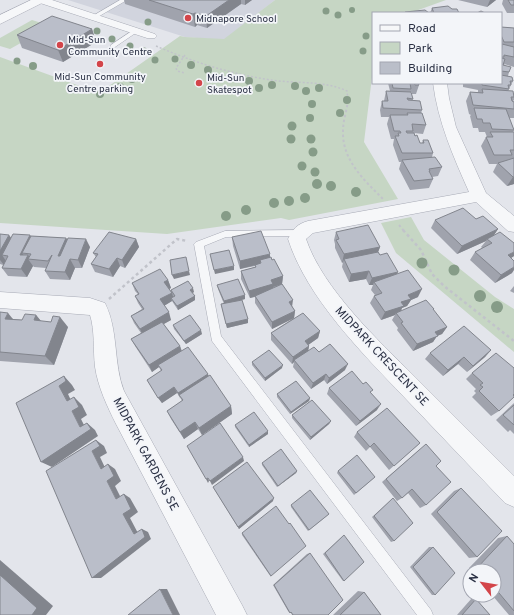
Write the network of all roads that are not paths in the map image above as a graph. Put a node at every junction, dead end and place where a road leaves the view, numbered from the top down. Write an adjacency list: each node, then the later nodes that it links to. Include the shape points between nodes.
1 (27, 0): 4 (street)
2 (41, 0): 5 (street); 6 (street)
3 (124, 0): 5 (lane)
4 (0, 13)
5 (94, 17): 7 (street)
6 (0, 20)
7 (135, 31): 8 (street); 9 (lane)
8 (151, 36)
9 (113, 46)
10 (440, 84): 11 (street, via 443,112)
11 (479, 196): 12 (street); 13 (street, via 308,227)
12 (514, 226)
13 (300, 233): 15 (street, MIDPARK CRESCENT SE, via 297,239 303,254 342,315); 17 (lane, via 225,234 199,244 216,338)
14 (0, 300): 16 (street, MIDPARK GARDENS SE, via 90,306 98,309 103,320 108,375 118,406)
15 (514, 494)
16 (232, 615)
17 (426, 615)

